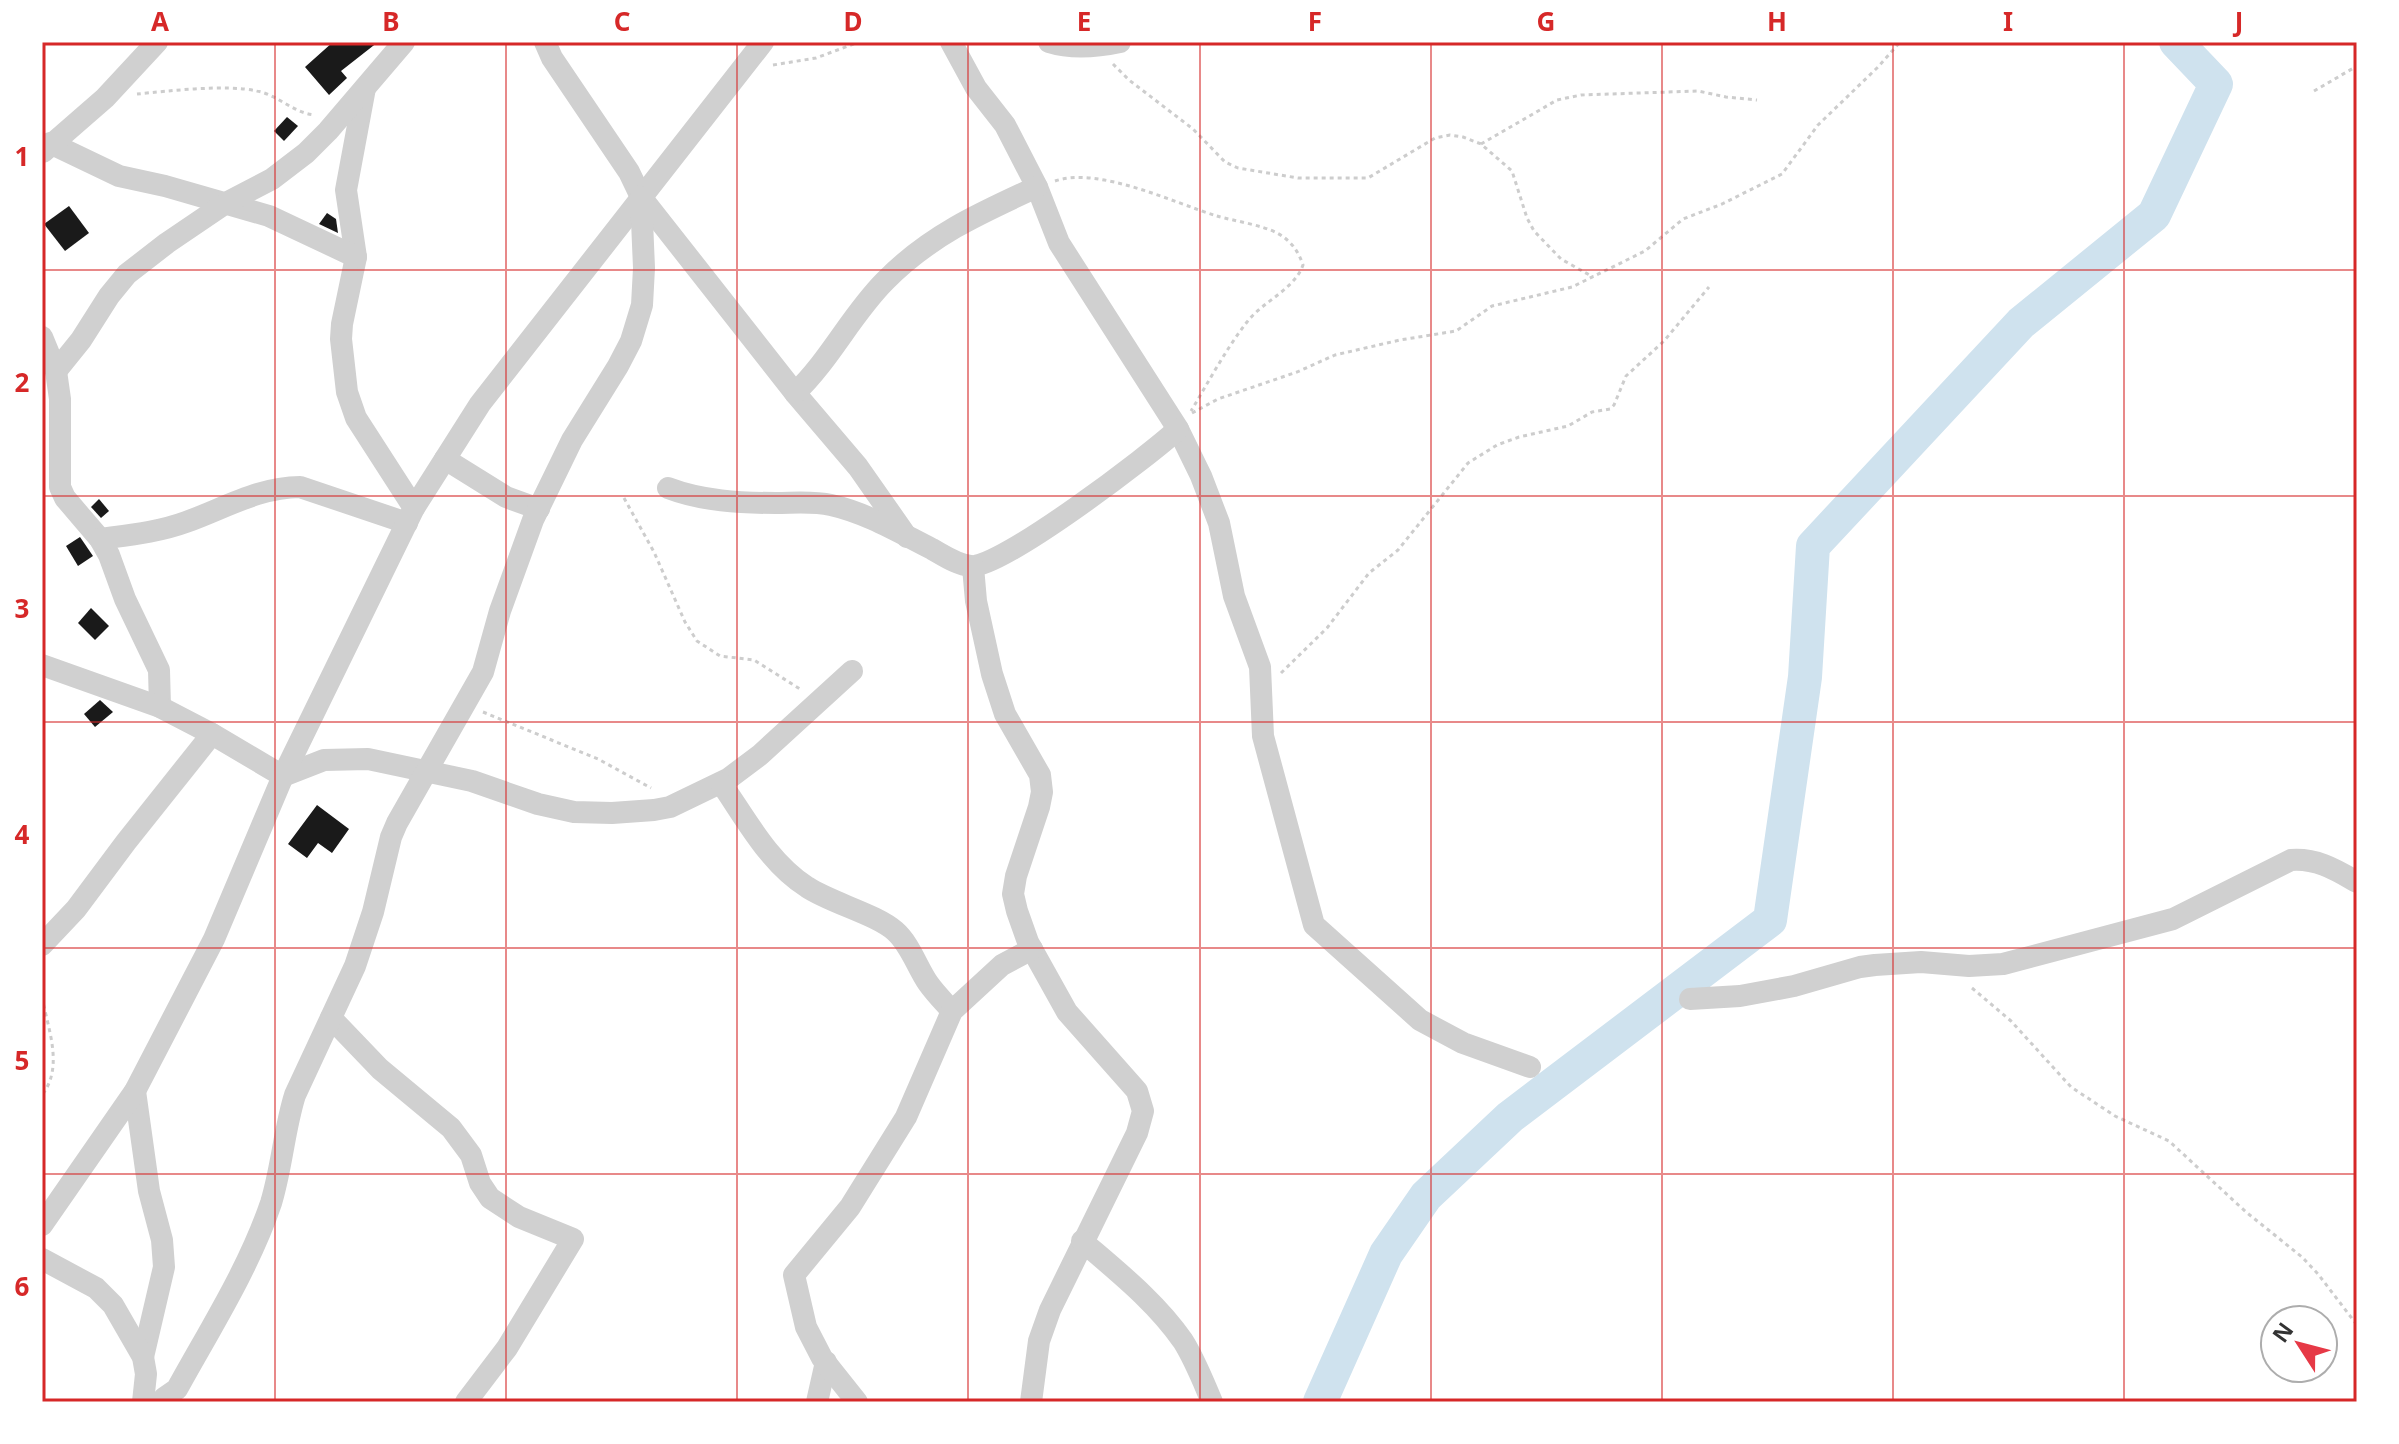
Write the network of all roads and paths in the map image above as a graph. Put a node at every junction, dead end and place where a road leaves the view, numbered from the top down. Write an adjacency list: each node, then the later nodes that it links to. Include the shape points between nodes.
1 (157, 42): 14 (street)
2 (404, 42): 12 (street)
3 (545, 42): 20 (street)
4 (763, 42): 10 (street)
5 (859, 42): 10 (path, via 805,60)
6 (951, 42): 19 (street, via 976,88 1005,125)
7 (1049, 42): 9 (street, via 1067,47)
8 (1900, 42): 23 (path, via 1818,125 1782,174 1683,219 1645,251)
9 (1113, 44): 17 (path, via 1113,64 1129,80 1238,168 1298,178 1368,178 1435,138 1450,135)
10 (745, 65): 20 (street)
11 (2357, 66): 13 (path)
12 (365, 87): 16 (street); 22 (street, via 346,190)
13 (2314, 91)
14 (105, 98): 16 (path, via 234,88 260,91 309,115); 18 (street)
15 (1757, 100): 17 (path, via 1698,91 1581,95 1557,100)
16 (340, 117): 21 (street, via 272,179)
17 (1481, 144): 23 (path, via 1512,171 1534,231 1561,259)
18 (46, 148): 21 (street, via 119,176)
19 (1037, 187): 27 (street, via 952,228 885,281); 28 (street, via 1059,243); 28 (path, via 1067,177 1094,178 1275,232 1295,246 1303,265 1300,273 1248,320)
20 (641, 197): 27 (street); 29 (street, via 480,404); 32 (street, via 642,305 631,341 572,440)
21 (226, 203): 22 (street, via 269,216); 26 (street, via 127,274)
22 (356, 257): 33 (street, via 341,339 347,392)
23 (1593, 277): 28 (path, via 1492,306 1456,331 1335,355 1218,399)
24 (1709, 287): 38 (path, via 1626,376 1610,409 1508,441 1468,463 1327,628 1282,672)
25 (42, 337): 26 (street)
26 (56, 371): 35 (street, via 60,487)
27 (795, 393): 34 (street, via 858,467)
28 (1184, 422): 36 (street, via 1025,543); 38 (street)
29 (445, 459): 32 (street, via 506,497); 33 (street)
30 (668, 488): 34 (street, via 734,502 831,505)
31 (624, 498): 40 (path, via 697,641 720,656 754,660)
32 (539, 509): 41 (street, via 483,672)
33 (410, 515): 35 (street, via 285,487 173,526); 45 (street)
34 (907, 537): 36 (street)
35 (100, 539): 42 (street, via 159,670)
36 (973, 567): 50 (street, via 992,674 1005,714 1040,775 1039,807 1013,894)
37 (42, 665): 42 (street)
38 (1260, 667): 56 (street, via 1263,736 1314,925 1420,1020 1463,1043)
39 (852, 671): 40 (street)
40 (820, 701): 46 (street)
41 (465, 705): 44 (street); 47 (path, via 598,759)
42 (160, 707): 43 (street)
43 (212, 734): 45 (street); 49 (street)
44 (426, 772): 45 (street, via 348,758 324,760); 47 (street, via 574,812 638,812); 55 (street, via 391,837 364,940)
45 (283, 776): 57 (street, via 214,939)
46 (721, 783): 47 (street); 54 (street, via 792,876 896,931)
47 (678, 804)
48 (2357, 882): 51 (street, via 2308,859 2291,860 2173,919 2003,964)
49 (42, 945)
50 (1032, 949): 54 (street, via 1002,965); 60 (street, via 1067,1012 1125,1075 1143,1111)
51 (1949, 966): 53 (street, via 1875,965 1740,996); 62 (path, via 2011,1021 2071,1087 2115,1116 2169,1141 2302,1257)
52 (42, 997): 58 (path, via 54,1063)
53 (1690, 999)
54 (952, 1011): 63 (street, via 906,1117 850,1207 794,1275 806,1327)
55 (331, 1018): 65 (street, via 295,1095 263,1223 177,1389); 66 (street, via 380,1069 451,1128 471,1155 490,1198 519,1217 573,1239 507,1348)
56 (1530, 1067)
57 (135, 1091): 59 (street); 64 (street, via 164,1267)
58 (42, 1095)
59 (42, 1225)
60 (1082, 1241): 69 (street, via 1039,1341); 70 (street, via 1138,1289 1174,1330)
61 (42, 1259): 64 (street, via 104,1294)
62 (2357, 1325)
63 (826, 1362): 67 (street); 68 (street)
64 (144, 1365): 65 (street)
65 (158, 1401)
66 (466, 1402)
67 (817, 1402)
68 (857, 1402)
69 (1031, 1402)
70 (1212, 1402)

